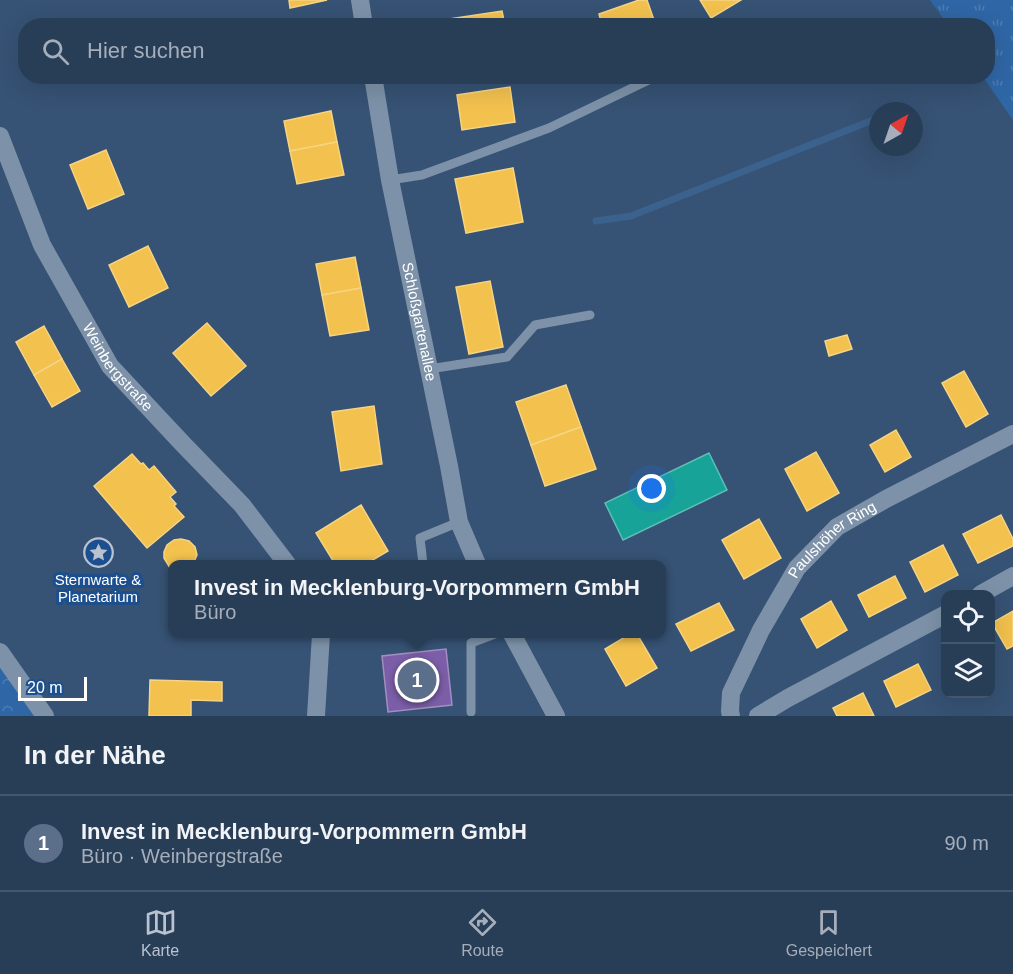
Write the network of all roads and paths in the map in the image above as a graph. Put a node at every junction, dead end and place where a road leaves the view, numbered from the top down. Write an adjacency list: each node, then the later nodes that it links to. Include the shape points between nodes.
1 (360, 0): 2 (street)
2 (363, 18)
3 (374, 84): 6 (street, Schloßgartenallee)
4 (640, 84): 6 (lane, via 549,128 422,175)
5 (0, 136): 11 (street, Weinbergstraße, via 42,245 111,366 242,505)
6 (390, 180): 8 (street, Schloßgartenallee)
7 (590, 315): 8 (lane, via 535,325 507,357)
8 (429, 369): 10 (street, Schloßgartenallee)
9 (1013, 434): 25 (street, Paulshöher Ring, via 837,527 797,568 761,630 731,693)
10 (459, 522): 12 (lane, via 420,538); 13 (street, Schloßgartenallee)
11 (284, 560)
12 (423, 560)
13 (475, 560)
14 (1013, 576): 15 (street)
15 (988, 590)
16 (941, 616): 26 (street)
17 (321, 638): 23 (street)
18 (483, 638): 21 (lane, via 471,643)
19 (515, 638): 24 (street)
20 (0, 652): 22 (street)
21 (471, 712)
22 (45, 716)
23 (316, 716)
24 (556, 716)
25 (732, 716)
26 (758, 716)

